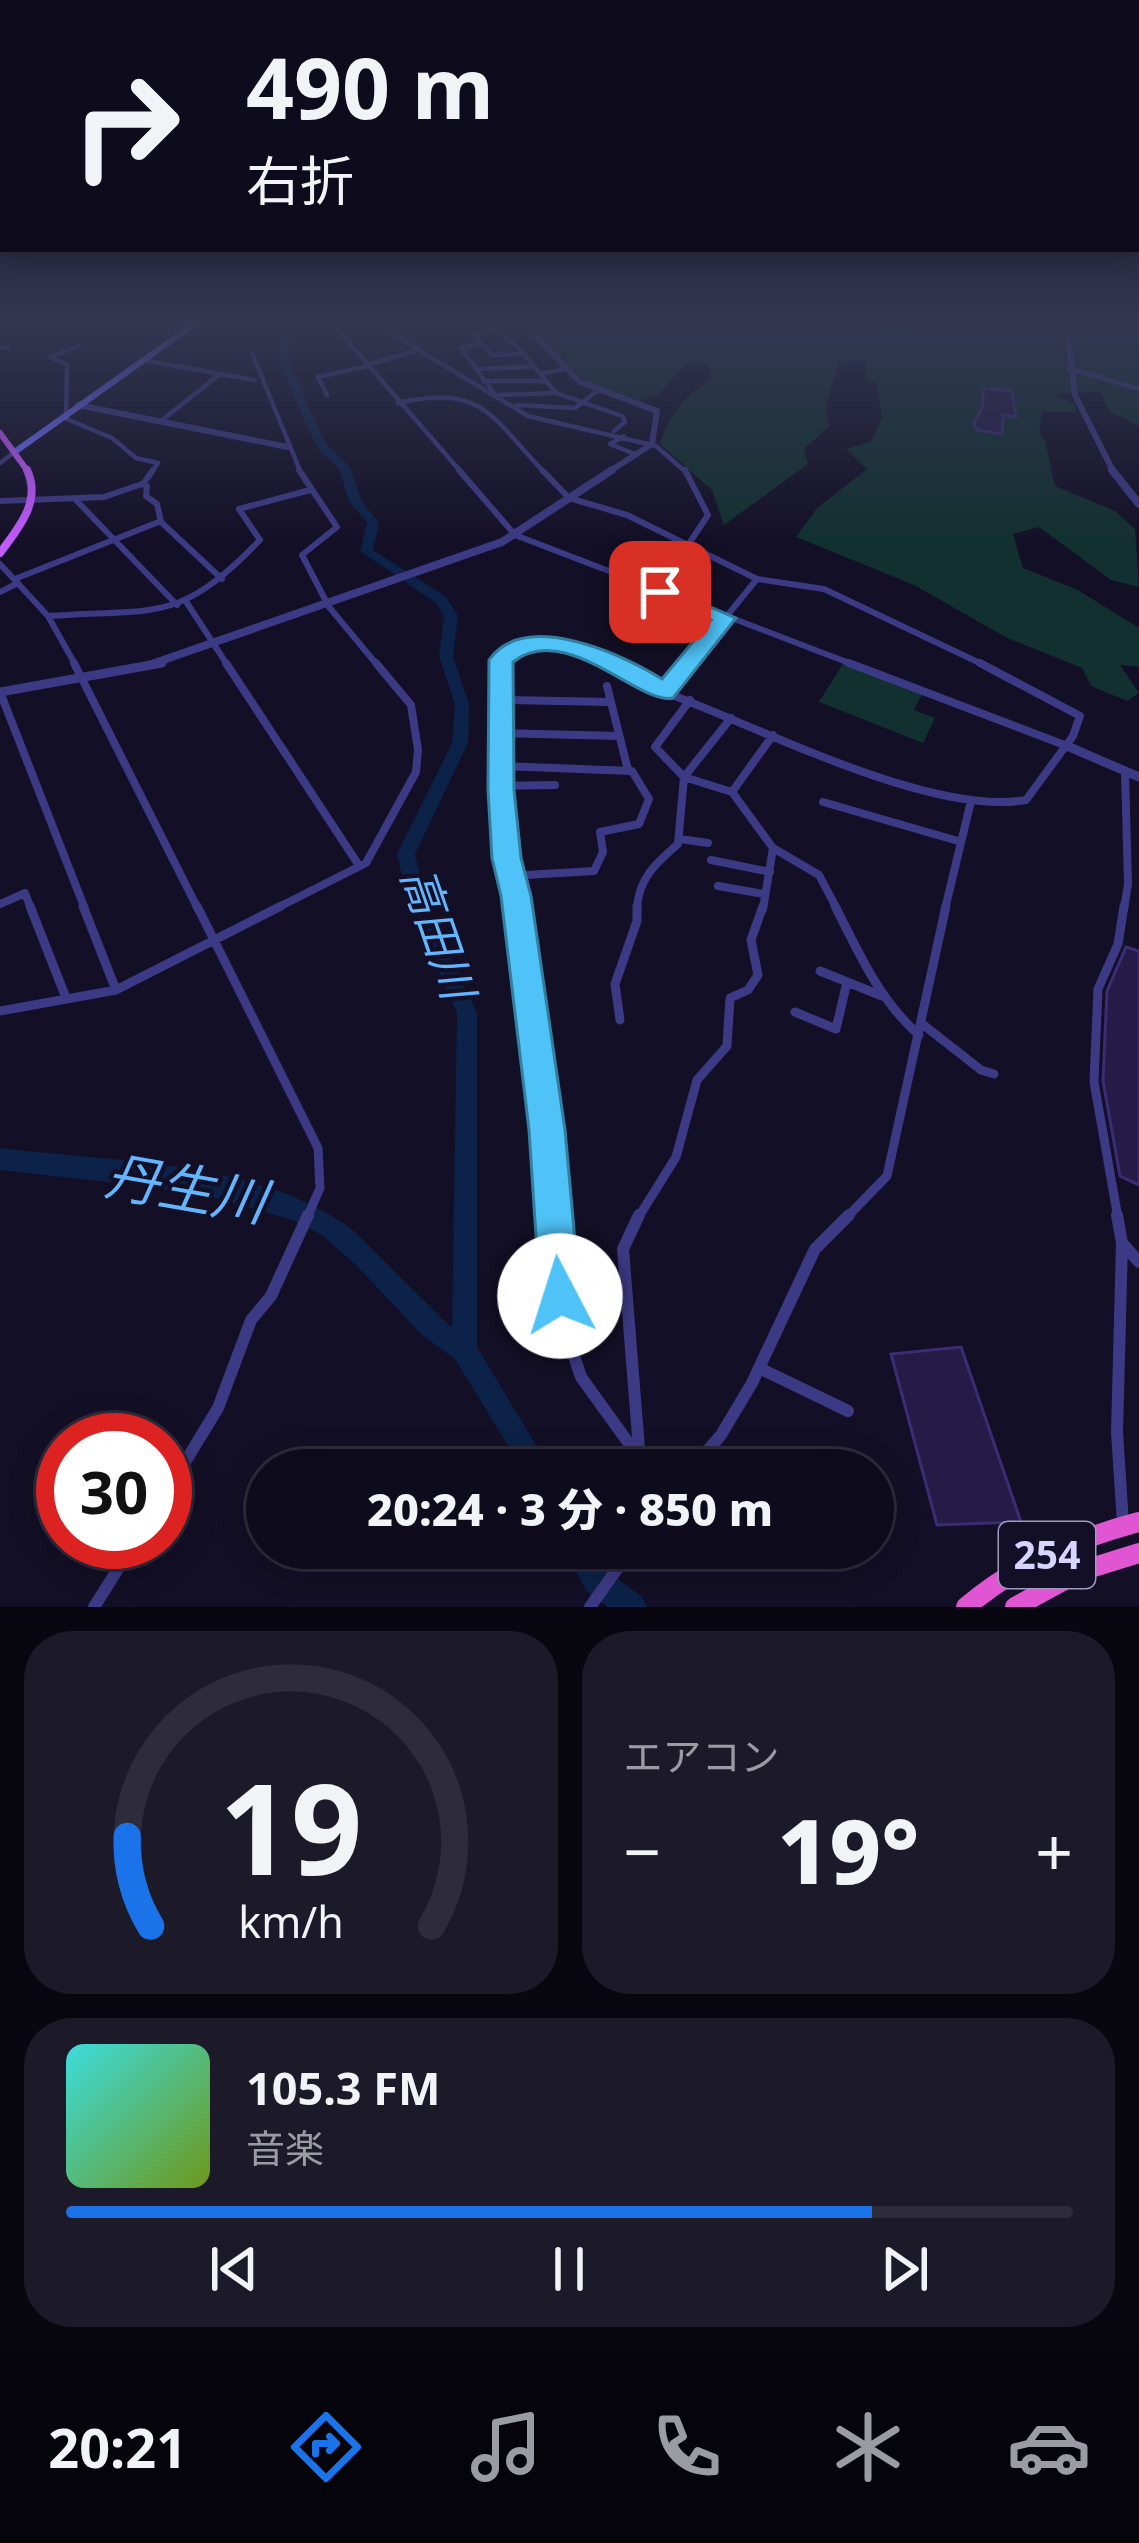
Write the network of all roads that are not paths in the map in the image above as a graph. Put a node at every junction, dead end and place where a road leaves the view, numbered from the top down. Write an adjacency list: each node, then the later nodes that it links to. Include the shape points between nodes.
1 (65, 395): 17 (street)
2 (92, 395): 16 (main road)
3 (194, 395): 18 (street)
4 (268, 395): 23 (street)
5 (392, 395): 14 (street)
6 (438, 395): 14 (street)
7 (447, 395): 29 (street, via 481,404)
8 (495, 395): 19 (street, via 544,423)
9 (498, 395): 15 (street, via 525,410)
10 (562, 395): 15 (street)
11 (593, 395): 15 (street)
12 (609, 395): 22 (street, via 657,411)
13 (1075, 395): 33 (street, via 1113,474)
14 (398, 403): 35 (street)
15 (584, 403): 19 (street, via 625,419)
16 (78, 405): 17 (main road); 18 (street)
17 (64, 416): 24 (main road); 27 (street, via 158,463)
18 (161, 421): 23 (street)
19 (613, 432): 21 (street)
20 (0, 433): 24 (main road)
21 (626, 435): 22 (street); 25 (street, via 610,443)
22 (652, 444): 25 (street); 37 (street, via 681,465 704,503 708,515)
23 (288, 447): 28 (street)
24 (16, 452): 26 (street); 31 (main road, via 34,477)
25 (637, 455): 29 (street)
26 (0, 463)
27 (142, 484): 30 (street); 34 (street)
28 (310, 490): 40 (street, via 239,509 260,540); 45 (street, via 337,527 302,555)
29 (569, 498): 35 (street); 37 (street, via 627,514)
30 (75, 499): 31 (street); 36 (street)
31 (32, 500): 32 (street); 38 (main road)
32 (0, 501)
33 (1139, 504)
34 (161, 521): 36 (street); 40 (street)
35 (515, 535): 45 (street); 47 (street)
36 (114, 540): 42 (street); 44 (street)
37 (688, 545): 41 (street)
38 (0, 553)
39 (0, 564): 42 (street)
40 (222, 579): 44 (street)
41 (757, 579): 47 (street); 60 (street, via 824,589 1022,682 1080,716)
42 (16, 581): 43 (street); 46 (street)
43 (0, 592)
44 (182, 604): 46 (street); 48 (street)
45 (329, 607): 48 (street); 76 (street, via 411,704 418,750 401,807 375,853)
46 (48, 616): 49 (street)
47 (725, 618): 52 (street); 60 (street)
48 (216, 646): 49 (street); 76 (street)
49 (82, 677): 51 (street); 82 (street)
50 (607, 686): 55 (street)
51 (0, 692): 85 (street)
52 (664, 692): 53 (street, via 617,662 536,644 501,660); 54 (street)
53 (503, 700): 55 (street); 57 (street)
54 (690, 700): 56 (street); 64 (street, via 655,747)
55 (610, 702): 59 (street)
56 (731, 718): 58 (street); 64 (street)
57 (502, 733): 59 (street); 61 (street)
58 (774, 735): 68 (street); 69 (street)
59 (619, 736): 62 (street)
60 (1067, 746): 63 (street); 69 (street, via 1028,800)
61 (502, 766): 62 (street); 67 (street)
62 (628, 770): 78 (street, via 647,790 648,811 639,824 600,832 594,872)
63 (1125, 771): 65 (street); 93 (street, via 1128,884 1118,944 1098,989 1094,1082)
64 (684, 777): 68 (street); 71 (street)
65 (1139, 777)
66 (555, 785): 67 (street)
67 (501, 786): 78 (street)
68 (732, 792): 74 (street)
69 (971, 800): 72 (street)
70 (823, 802): 72 (street)
71 (680, 839): 73 (street); 90 (street, via 638,891 638,921 615,984)
72 (958, 841): 91 (street)
73 (708, 843)
74 (773, 848): 77 (street); 86 (street, via 827,885)
75 (711, 860): 77 (street)
76 (358, 864): 82 (street)
77 (770, 872): 80 (street)
78 (509, 876): 97 (street, via 567,1335 580,1377)
79 (718, 886): 80 (street)
80 (764, 894): 98 (street, via 751,947 758,975 730,998 727,1046 697,1080 676,1157 626,1236)
81 (0, 904): 87 (street, via 25,893)
82 (212, 940): 85 (street); 100 (street, via 318,1148 320,1188)
83 (820, 971): 84 (street)
84 (847, 982): 86 (street); 89 (street, via 836,1029)
85 (116, 990): 87 (street)
86 (884, 997): 91 (street)
87 (66, 998): 88 (street)
88 (0, 1011)
89 (795, 1012)
90 (620, 1020)
91 (920, 1029): 92 (street); 95 (street, via 887,1175 815,1249)
92 (994, 1074)
93 (1122, 1243): 94 (street); 101 (street, via 1117,1432)
94 (1139, 1262)
95 (759, 1368): 96 (street); 99 (street)
96 (848, 1411)
97 (632, 1449)
98 (642, 1449)
99 (709, 1449)
100 (192, 1451)
101 (1131, 1524): 107 (highway, 254, via 1061,1548)
102 (1139, 1552): 108 (highway, 254, via 1081,1571)
103 (119, 1569): 105 (street)
104 (617, 1569): 106 (street)
105 (94, 1607)
106 (590, 1607)
107 (966, 1607)
108 (1015, 1607)

